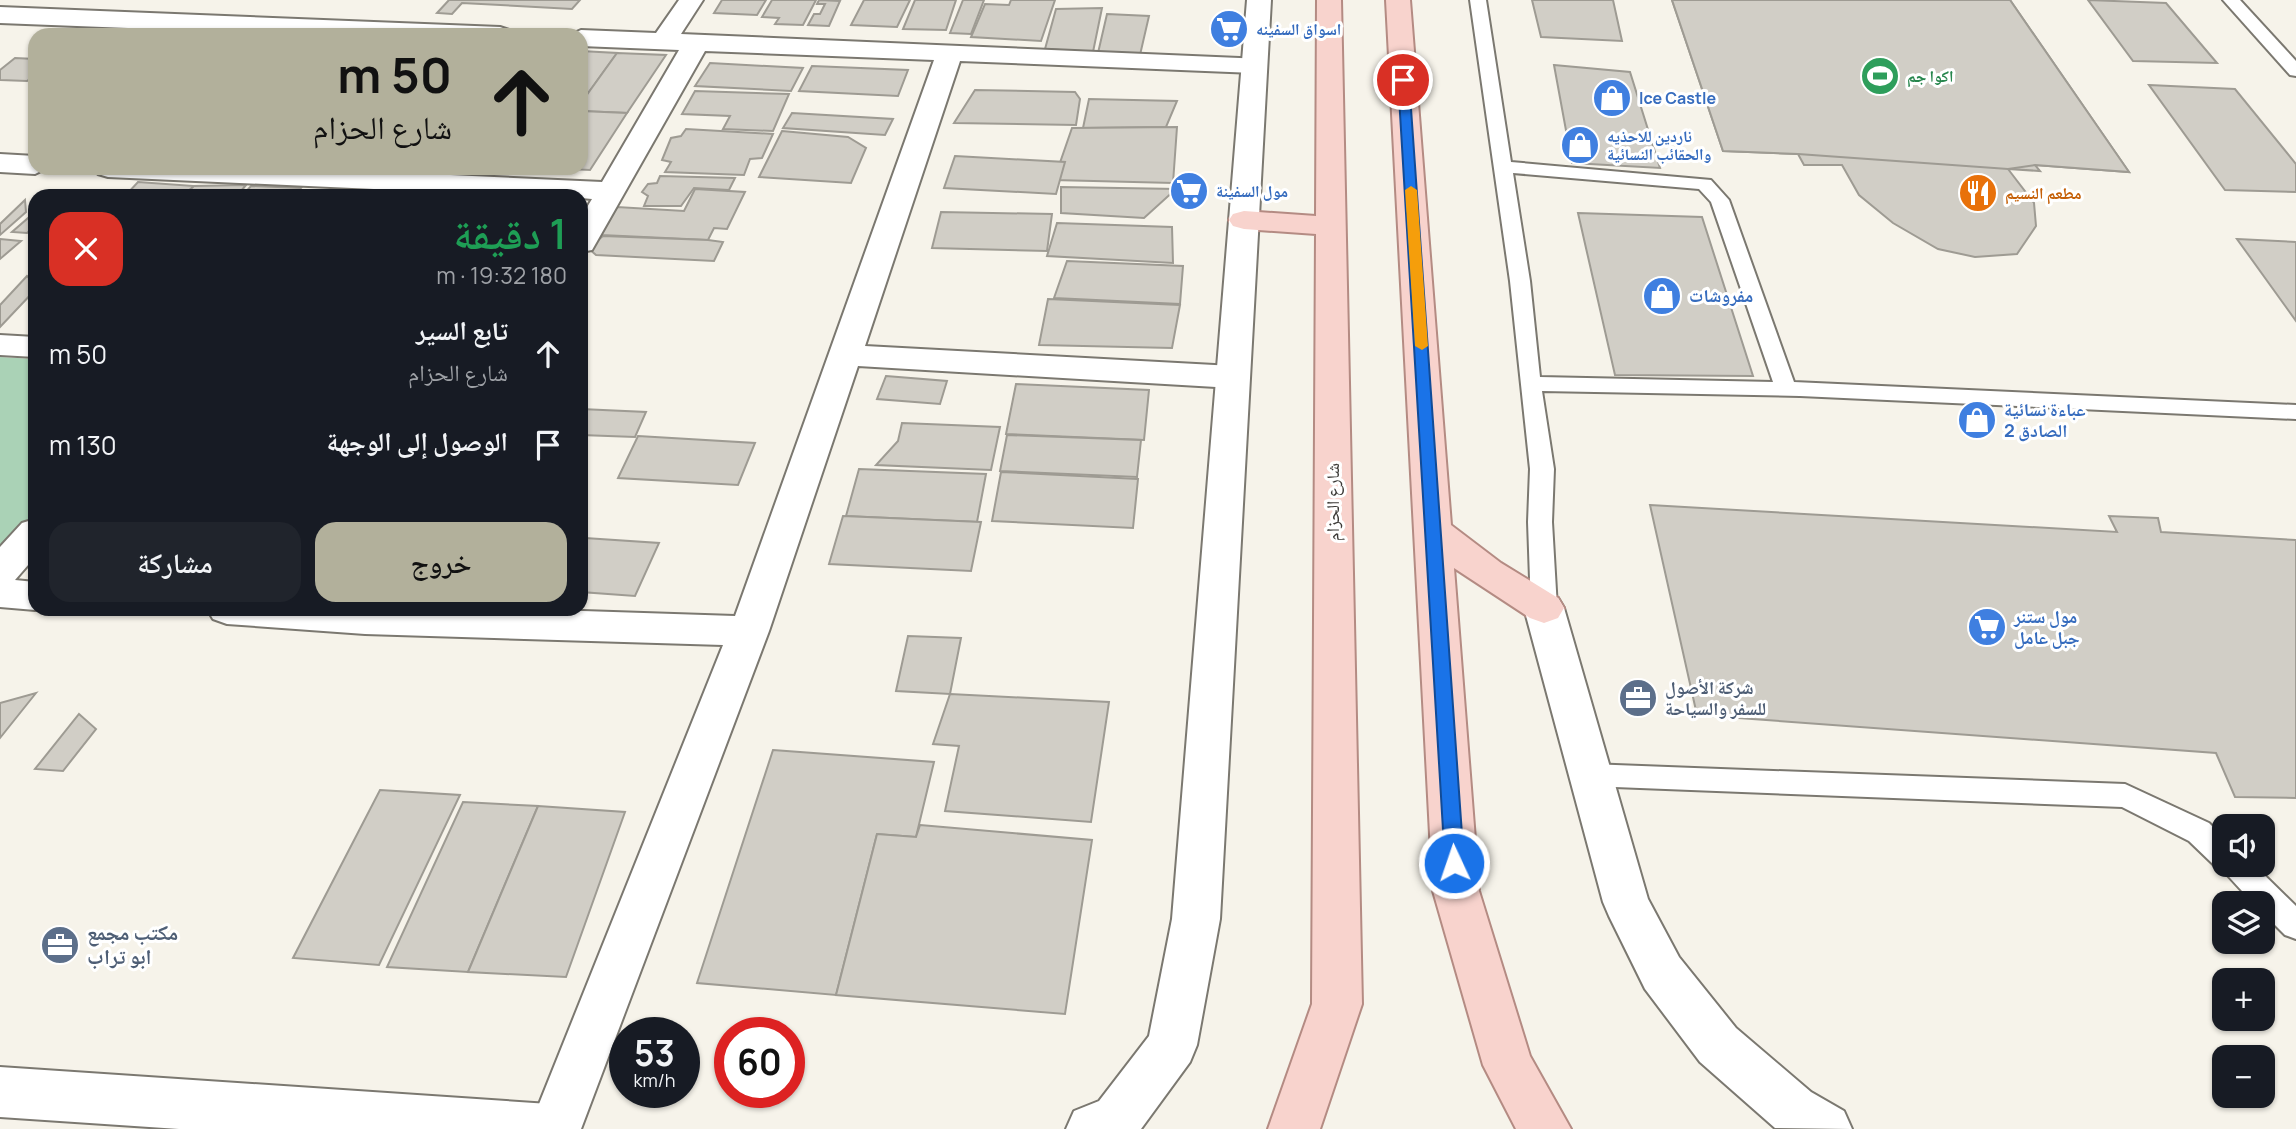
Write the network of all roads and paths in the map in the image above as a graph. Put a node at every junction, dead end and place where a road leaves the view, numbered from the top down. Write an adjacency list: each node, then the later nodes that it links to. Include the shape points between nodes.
1 (340, 0): 9 (street)
2 (691, 0): 11 (street)
3 (1259, 0): 14 (street)
4 (1329, 0): 25 (main road, شارع الحزام)
5 (1398, 0): 34 (main road)
6 (1478, 0): 18 (lane)
7 (2231, 0): 15 (lane)
8 (0, 15): 9 (street)
9 (313, 28)
10 (588, 38): 11 (street)
11 (664, 41): 12 (street)
12 (696, 43): 13 (street); 23 (street)
13 (950, 53): 14 (street); 29 (street)
14 (1254, 65): 24 (street)
15 (2296, 71)
16 (0, 163): 17 (street)
17 (28, 165)
18 (1502, 167): 31 (lane); 32 (lane, via 1704,184 1720,200)
19 (193, 175): 20 (street)
20 (338, 187): 21 (street)
21 (474, 189)
22 (588, 191): 23 (street)
23 (611, 191): 26 (street)
24 (1244, 220): 25 (main road); 30 (street)
25 (1331, 226): 50 (main road, شارع الحزام, via 1337,1003)
26 (588, 231)
27 (0, 345): 28 (street)
28 (28, 346)
29 (847, 355): 30 (street); 41 (street)
30 (1233, 377): 49 (street, via 1191,944 1172,1045 1116,1121)
31 (1530, 384): 32 (lane); 39 (lane, via 1542,469)
32 (1786, 389): 33 (lane)
33 (2296, 412)
34 (1434, 531): 39 (main road, via 1502,585); 51 (main road, via 1456,891 1508,1065)
35 (28, 541): 36 (street)
36 (0, 572)
37 (0, 593): 38 (street)
38 (28, 595)
39 (1544, 608): 42 (street)
40 (413, 616): 41 (street)
41 (749, 631): 48 (street)
42 (1589, 775): 43 (lane, via 2125,796 2199,832); 52 (street, via 1626,902 1662,974 1718,1045 1793,1110)
43 (2212, 844)
44 (2246, 877): 45 (lane)
45 (2296, 926)
46 (0, 1092): 47 (street)
47 (549, 1129)
48 (555, 1129)
49 (1092, 1129)
50 (1294, 1129)
51 (1545, 1129)
52 (1826, 1129)

